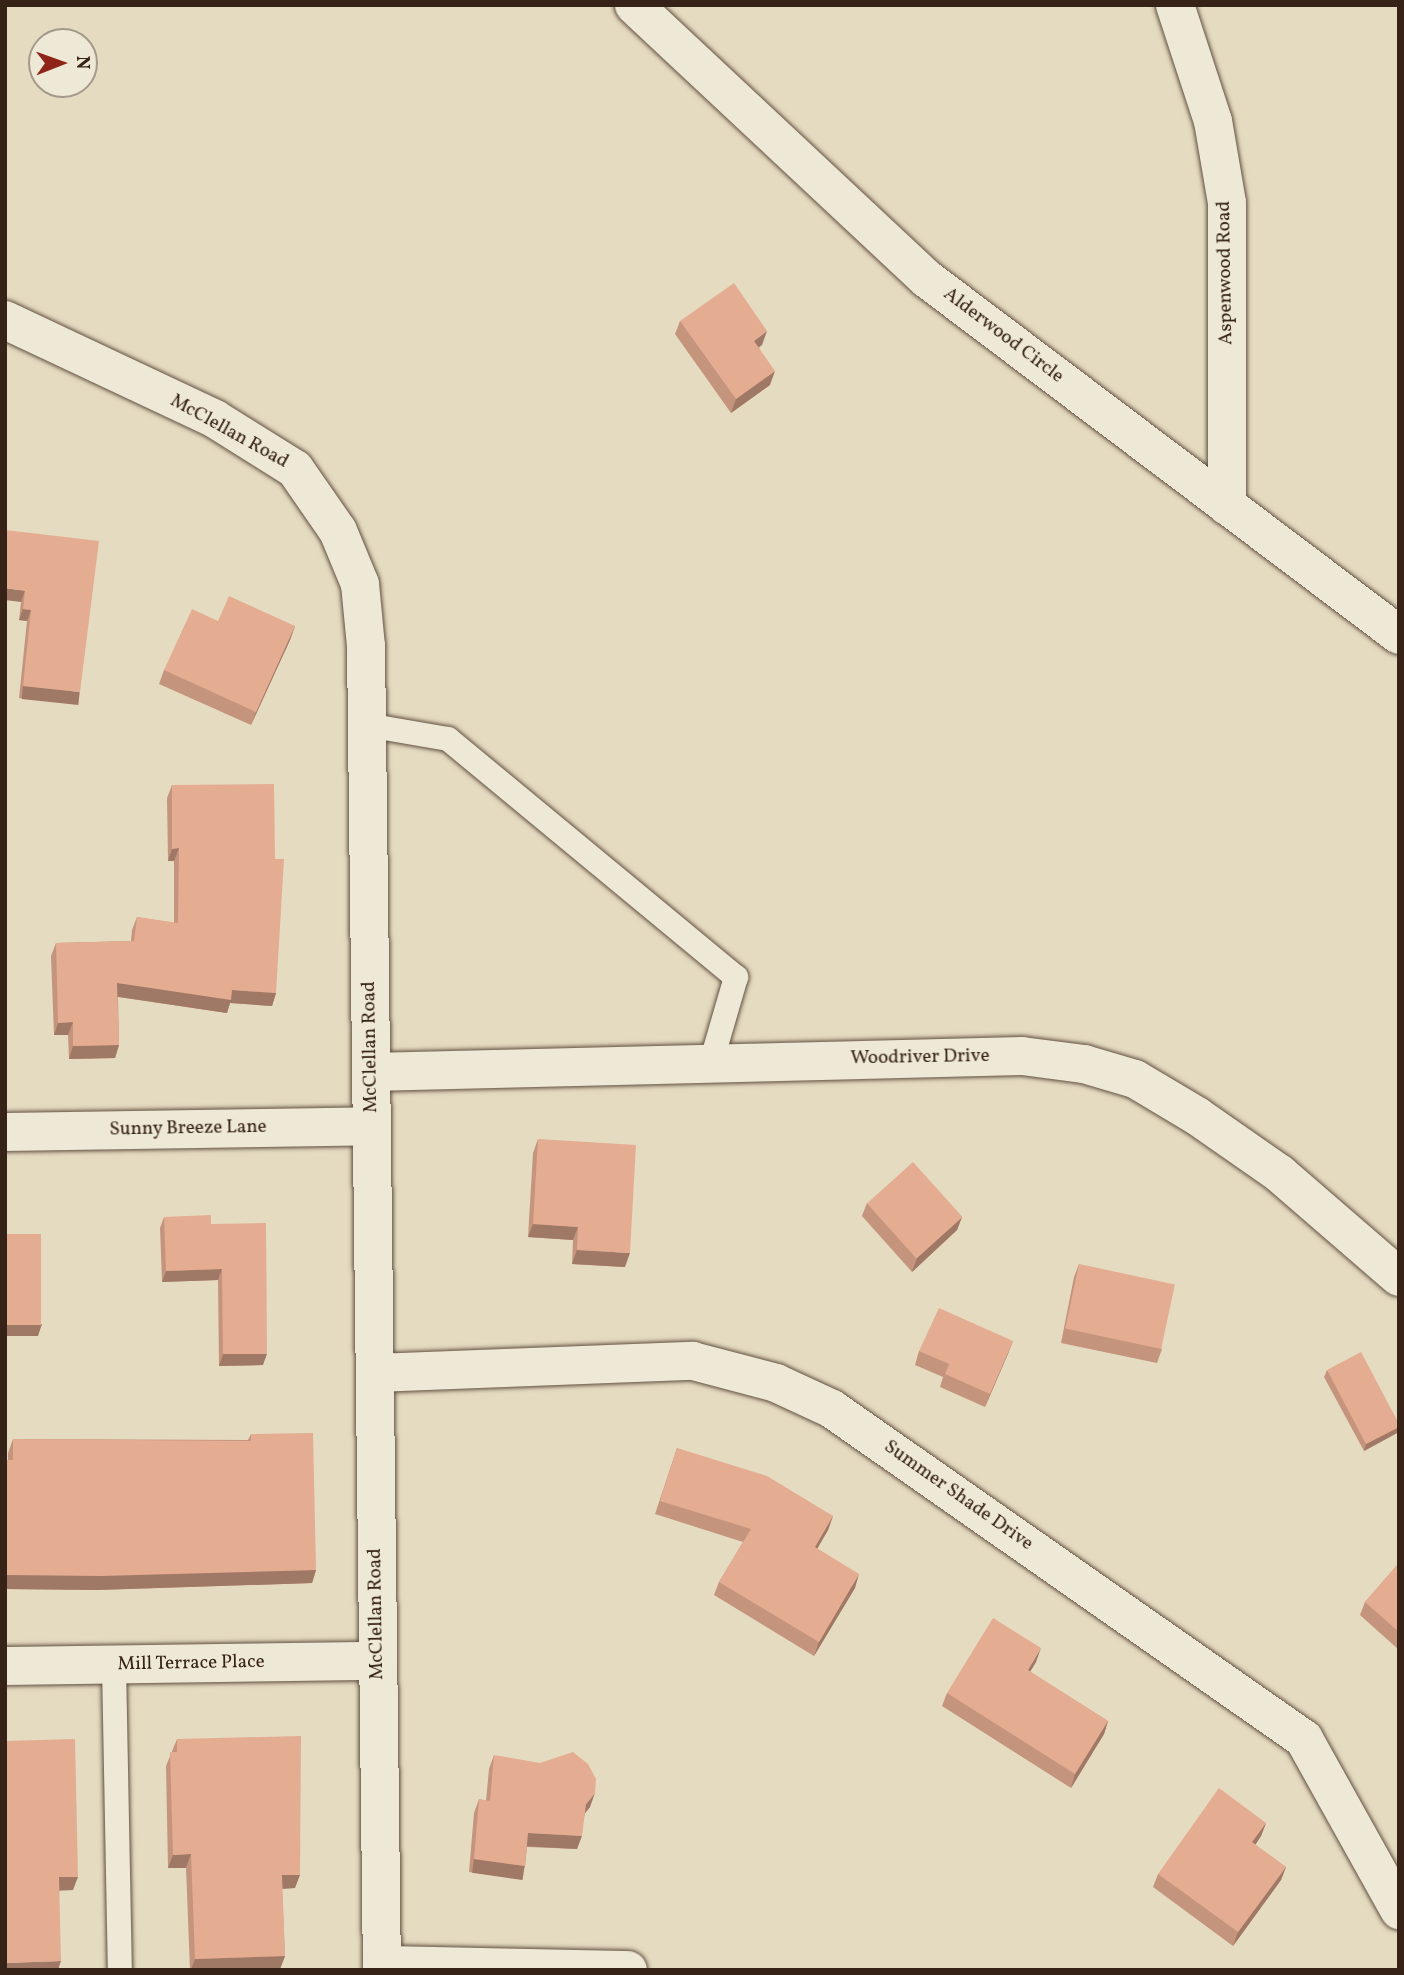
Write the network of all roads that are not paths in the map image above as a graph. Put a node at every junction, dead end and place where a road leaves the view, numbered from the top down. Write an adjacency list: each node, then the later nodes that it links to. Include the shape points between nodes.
1 (634, 5): 4 (street, Alderwood Circle, via 927,279)
2 (1175, 5): 4 (street, Aspenwood Road, via 1213,121 1227,203)
3 (5, 320): 6 (street, McClellan Road, via 215,419 295,469 338,531 360,584)
4 (1227, 506): 5 (street, Alderwood Circle)
5 (1399, 635)
6 (366, 725): 7 (lane, via 448,739 736,977); 8 (street, McClellan Road)
7 (711, 1063): 8 (street, Woodriver Drive); 11 (street, Woodriver Drive, via 1022,1056 1084,1064 1135,1079 1280,1174)
8 (371, 1072): 9 (street, McClellan Road)
9 (372, 1126): 10 (street, Sunny Breeze Lane); 12 (street, McClellan Road)
10 (5, 1132)
11 (1399, 1277)
12 (374, 1373): 13 (street, McClellan Road); 16 (street, Summer Shade Drive, via 693,1361 776,1383 832,1409 1304,1739)
13 (377, 1661): 14 (street, Mill Terrace Place); 17 (street, McClellan Road)
14 (114, 1665): 15 (street, Mill Terrace Place); 18 (lane)
15 (5, 1666)
16 (1399, 1910)
17 (382, 1968): 19 (street)
18 (120, 1970)
19 (628, 1970)

